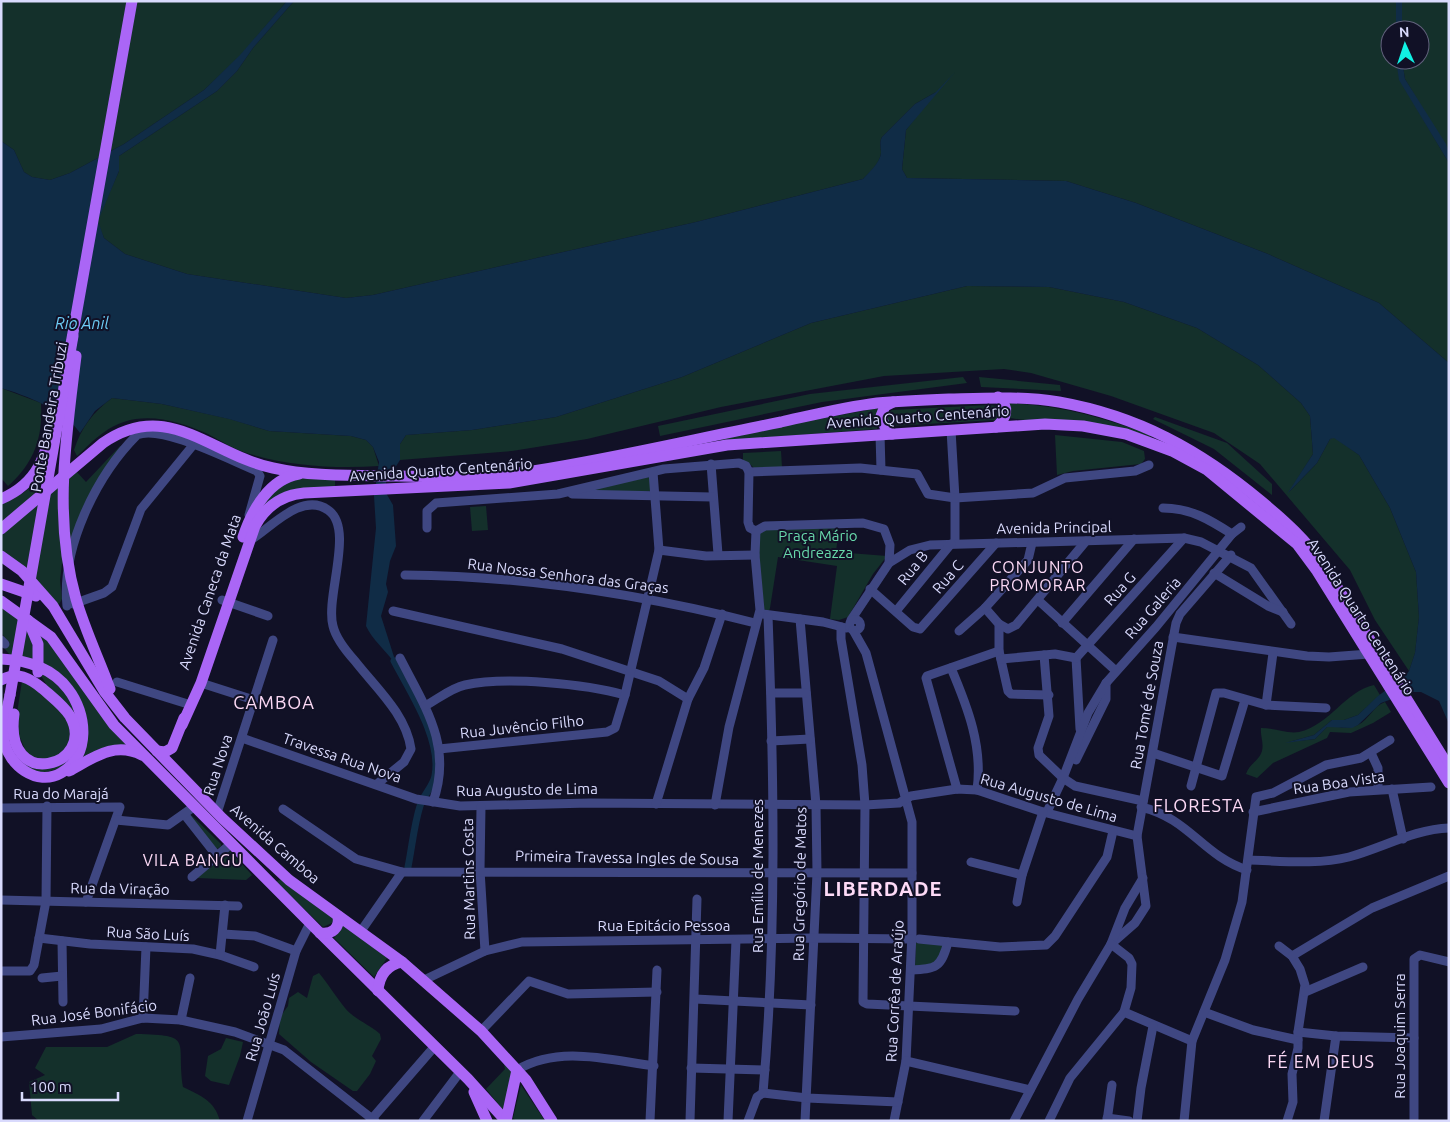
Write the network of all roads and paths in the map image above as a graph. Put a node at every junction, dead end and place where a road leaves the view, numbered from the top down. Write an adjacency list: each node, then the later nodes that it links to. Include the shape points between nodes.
1 (132, 1): 3 (main road, Ponte Bandeira Tribuzi)
2 (138, 1): 3 (main road, Ponte Bandeira Tribuzi)
3 (75, 337): 23 (main road, bridge, via 43,460 24,486); 91 (main road, bridge, via 62,486 63,533 76,600); 95 (main road, Ponte Bandeira Tribuzi, bridge)
4 (998, 397): 5 (main road, Avenida Quarto Centenário); 6 (main road, via 1006,412); 24 (main road, Avenida Quarto Centenário, via 1064,403 1132,422 1205,458)
5 (893, 402): 9 (main road, via 885,406 881,416); 18 (main road, Avenida Quarto Centenário, via 531,471 477,476)
6 (996, 427): 7 (main road, Avenida Quarto Centenário); 24 (main road, Avenida Quarto Centenário, via 1072,425 1133,436 1194,462)
7 (950, 430): 9 (main road, Avenida Quarto Centenário); 22 (street)
8 (880, 434): 9 (main road, Avenida Quarto Centenário); 11 (main road, Avenida Quarto Centenário); 15 (street)
9 (892, 434)
10 (194, 444): 27 (street, via 259,473); 54 (street, via 141,509 112,587 104,593); 54 (street, via 150,432 137,435 130,442 90,503 67,566)
11 (707, 447): 12 (main road, Avenida Quarto Centenário); 14 (street, via 704,456)
12 (688, 450): 14 (street); 35 (main road, Avenida Quarto Centenário, via 527,481 298,494 279,500 261,516)
13 (1149, 464): 22 (street, via 1135,471 1065,478 1033,493)
14 (708, 465): 16 (street); 17 (street, via 742,464); 21 (street)
15 (881, 470): 17 (street); 22 (street, via 917,474 928,494)
16 (653, 472): 19 (street); 20 (street)
17 (749, 472): 31 (street, via 748,522)
18 (311, 473): 27 (main road, Avenida Caneca da Mata, via 294,475 278,483); 30 (main road, via 259,465 178,428 142,426 103,443)
19 (558, 494): 20 (street); 29 (street, via 436,503 427,511)
20 (656, 494): 21 (street); 40 (street)
21 (712, 497): 42 (street)
22 (955, 498): 39 (street)
23 (1, 499)
24 (1258, 505): 26 (main road, Avenida Quarto Centenário)
25 (1164, 508): 32 (street, via 1179,508 1205,516)
26 (1274, 518): 77 (main road, Avenida Quarto Centenário, via 1305,553); 87 (main road, Avenida Quarto Centenário, via 1298,533 1315,553)
27 (248, 522): 35 (main road, Avenida Caneca da Mata)
28 (1241, 527): 32 (street)
29 (427, 528)
30 (1, 529)
31 (756, 532): 43 (street); 45 (street, via 765,526 869,523 884,529 889,538)
32 (1232, 534): 41 (street)
33 (1184, 538): 34 (street, Avenida Principal); 41 (street, Avenida Principal); 75 (street, Rua G)
34 (1134, 539): 36 (street, Avenida Principal); 67 (street)
35 (245, 540): 53 (main road, Avenida Caneca da Mata); 124 (street, via 284,514 303,507 327,509 337,520 341,537 331,609 332,626 348,653 396,712 407,733 411,750 404,762)
36 (1086, 541): 38 (street, Avenida Principal); 52 (street)
37 (996, 543): 38 (street, Avenida Principal); 39 (street, Avenida Principal); 57 (street, Rua C, via 921,628 913,627)
38 (1032, 543): 55 (street, via 1028,560)
39 (953, 544): 45 (street, Avenida Principal, via 919,547); 57 (street, Rua B)
40 (659, 550): 42 (street, via 706,556); 50 (street)
41 (1225, 553): 46 (street, Rua Tomé de Souza); 59 (street, Avenida Principal, via 1243,561 1257,574); 85 (street, Rua Galeria)
42 (718, 554): 43 (street)
43 (755, 554): 56 (street)
44 (1, 556): 54 (main road, Avenida Camboa)
45 (889, 563): 49 (street)
46 (1214, 573): 59 (street); 73 (street, Rua Tomé de Souza, via 1180,614)
47 (405, 575): 50 (street, Rua Nossa Senhora das Graças, via 496,578)
48 (2, 584): 54 (main road, via 23,590)
49 (870, 590): 57 (street); 70 (street)
50 (649, 598): 60 (street, Rua Nossa Senhora das Graças); 86 (street)
51 (1, 601): 63 (main road, Avenida Camboa)
52 (1039, 601): 67 (street); 68 (street, via 1012,628 1003,628)
53 (225, 602): 61 (street); 89 (main road, Avenida Caneca da Mata); 101 (main road, Avenida Caneca da Mata)
54 (59, 608): 106 (main road, Avenida Camboa, via 104,691)
55 (984, 608): 68 (street); 72 (street)
56 (760, 610): 62 (street); 65 (street)
57 (897, 610)
58 (393, 611): 86 (street, via 562,649)
59 (1283, 612): 69 (street, Avenida Principal)
60 (722, 614): 65 (street, Rua Nossa Senhora das Graças); 98 (street, via 704,668)
61 (268, 616)
62 (768, 616): 64 (street); 93 (street, Rua Emílio de Menezes)
63 (25, 617): 83 (main road, via 38,644); 117 (main road, Avenida Camboa, via 51,637 105,714)
64 (800, 619): 66 (street); 94 (street, Rua Gregório de Matos)
65 (755, 622): 136 (street, via 729,726)
66 (823, 622): 70 (street); 71 (street)
67 (1062, 623): 75 (street)
68 (999, 624): 78 (street)
69 (1291, 624)
70 (853, 625): 71 (street); 131 (street, Rua Corrêa de Araújo, via 866,654)
71 (841, 627): 137 (street)
72 (959, 631)
73 (1173, 637): 76 (street); 115 (street, Rua Tomé de Souza)
74 (273, 640): 99 (street, Rua Nova)
75 (1088, 646): 81 (street, Rua G); 85 (street)
76 (1273, 652): 77 (street, via 1329,657); 102 (street)
77 (1369, 654): 87 (main road, Avenida Quarto Centenário)
78 (1000, 655): 79 (street); 84 (street); 97 (street, via 1009,693)
79 (1044, 655): 81 (street, via 1062,654); 97 (street)
80 (400, 658): 103 (street, Rua Augusto de Lima)
81 (1076, 658): 108 (street)
82 (1, 659): 83 (main road)
83 (38, 666): 92 (main road); 121 (main road, via 66,686 77,702 82,718 80,750 71,765)
84 (951, 668): 127 (street, via 927,676 926,682); 130 (street, via 972,725 979,764)
85 (1116, 671): 90 (street, Rua Galeria)
86 (631, 672): 96 (street); 98 (street, via 663,683)
87 (1386, 673): 105 (main road, Avenida Quarto Centenário)
88 (1, 680): 92 (main road, Ponte Bandeira Tribuzi, via 20,676)
89 (201, 683): 99 (street); 101 (main road, Avenida Caneca da Mata)
90 (1106, 683): 108 (street, Rua Galeria); 122 (street, Rua Galeria, via 1106,699)
91 (114, 685): 101 (street); 106 (main road)
92 (41, 687): 95 (main road, Ponte Bandeira Tribuzi, via 68,713 74,726 71,750 54,764 29,762 16,747 12,730)
93 (771, 693): 94 (street); 112 (street, Rua Emílio de Menezes)
94 (806, 693): 110 (street, Rua Gregório de Matos)
95 (13, 695): 121 (main road, Ponte Bandeira Tribuzi, via 4,736 10,756 28,773)
96 (625, 695): 103 (street, via 575,686 494,682 459,687); 113 (street, Rua Juvêncio Filho, via 617,725 607,732)
97 (1049, 695): 122 (street, via 1049,716 1037,752)
98 (688, 699): 133 (street)
99 (254, 700): 109 (street, Rua Nova)
100 (1246, 700): 102 (street); 118 (street, via 1216,693); 118 (street, via 1224,774 1221,776)
101 (189, 705): 107 (main road, Avenida Caneca da Mata)
102 (1266, 705): 104 (street)
103 (425, 706): 113 (street, Rua Augusto de Lima, via 437,734)
104 (1326, 708)
105 (1409, 710): 119 (main road, Avenida Quarto Centenário); 123 (main road, Avenida Quarto Centenário)
106 (125, 718): 114 (main road, Avenida Camboa)
107 (180, 730): 114 (main road, via 169,750); 120 (main road, Avenida Caneca da Mata)
108 (1080, 732): 122 (street, Rua Galeria)
109 (242, 738): 124 (street, Travessa Rua Nova); 146 (street, Rua Nova)
110 (810, 739): 112 (street); 134 (street, Rua Gregório de Matos)
111 (1390, 740): 116 (street)
112 (771, 741): 140 (street, Rua Emílio de Menezes)
113 (439, 749): 132 (street, Rua Augusto de Lima, via 439,785)
114 (157, 751): 120 (main road, Avenida Camboa)
115 (1153, 753): 118 (street); 135 (street, Rua Tomé de Souza)
116 (1371, 753): 128 (street, via 1378,768); 145 (street, via 1326,765 1272,793 1256,797)
117 (147, 758): 121 (main road, via 132,751 112,750); 139 (main road, Avenida Camboa)
118 (1195, 767): 125 (street)
119 (1449, 767)
120 (174, 768): 146 (main road, Avenida Camboa)
121 (56, 776)
122 (1065, 780): 135 (street, via 1082,788); 144 (street, Rua Galeria)
123 (1449, 783)
124 (377, 784): 132 (street, Travessa Rua Nova)
125 (1191, 786)
126 (1430, 787): 129 (street, Rua Boa Vista)
127 (957, 789): 130 (street, Rua Augusto de Lima); 131 (street, Rua Augusto de Lima)
128 (1378, 789): 129 (street, Rua Boa Vista); 145 (street, Rua Boa Vista)
129 (1392, 789): 152 (street)
130 (977, 790): 144 (street, Rua Augusto de Lima)
131 (905, 799): 137 (street, Rua Augusto de Lima, via 899,803); 163 (street, Rua Corrêa de Araújo, via 912,822)
132 (426, 801): 141 (street, Rua Augusto de Lima)
133 (656, 804): 136 (street, Rua Augusto de Lima); 141 (street, Rua Augusto de Lima)
134 (816, 804): 137 (street, Rua Augusto de Lima); 140 (street, Rua Augusto de Lima); 160 (street, Rua Gregório de Matos)
135 (1142, 804): 151 (street, Rua Tomé de Souza); 158 (street, via 1173,818 1221,859)
136 (716, 805): 140 (street, Rua Augusto de Lima)
137 (865, 805): 161 (street)
138 (47, 806): 142 (street, Rua do Marajá); 148 (street, Rua do Marajá, via 120,807); 170 (street)
139 (195, 806): 147 (street); 153 (main road, Avenida Camboa)
140 (772, 806): 162 (street, Rua Emílio de Menezes)
141 (481, 807): 157 (street, Rua Martins Costa)
142 (1, 808)
143 (283, 809): 159 (street, Primeira Travessa Ingles de Sousa, via 356,860)
144 (1045, 812): 150 (street, Rua Augusto de Lima); 164 (street, Rua Galeria)
145 (1253, 812): 155 (street)
146 (217, 813): 175 (main road, Avenida Camboa, via 288,880)
147 (184, 814): 148 (street, via 168,826); 154 (street)
148 (116, 820): 171 (street)
149 (1448, 828): 152 (street)
150 (1113, 831): 151 (street, Rua Augusto de Lima); 188 (street, Rua Epitácio Pessoa, via 1107,857 1046,945)
151 (1138, 836): 167 (street, Rua Tomé de Souza)
152 (1403, 839): 155 (street, via 1332,860)
153 (232, 843): 154 (street); 176 (main road, Avenida Camboa)
154 (217, 856): 166 (street)
155 (1249, 860): 158 (street)
156 (971, 862): 164 (street)
157 (480, 870): 159 (street, Primeira Travessa Ingles de Sousa); 162 (street, Primeira Travessa Ingles de Sousa); 193 (street, Rua Martins Costa)
158 (1247, 870): 218 (street, via 1242,902 1225,960)
159 (402, 872): 177 (street)
160 (817, 872): 161 (street, Primeira Travessa Ingles de Sousa); 162 (street, Primeira Travessa Ingles de Sousa); 181 (street, Rua Gregório de Matos)
161 (864, 872): 163 (street, Primeira Travessa Ingles de Sousa); 182 (street)
162 (772, 873): 183 (street, Rua Emílio de Menezes)
163 (912, 873): 184 (street, Rua Corrêa de Araújo)
164 (1022, 875): 172 (street, Rua Galeria)
165 (1449, 876): 195 (street, via 1378,905)
166 (192, 877)
167 (1143, 878): 189 (street, Rua Tomé de Souza, via 1125,908); 189 (street, Rua Tomé de Souza, via 1144,911)
168 (697, 899): 185 (street)
169 (1, 900): 170 (street, Rua da Viração)
170 (46, 901): 171 (street, Rua da Viração); 180 (street)
171 (86, 902): 173 (street, Rua da Viração)
172 (1017, 902)
173 (225, 905): 174 (street, Rua da Viração); 179 (street)
174 (238, 906)
175 (338, 916): 177 (main road, Avenida Camboa); 178 (main road, via 334,931)
176 (310, 923): 178 (main road, Avenida Camboa); 192 (street, Rua João Luís)
177 (361, 931): 196 (main road, Avenida Camboa)
178 (320, 933): 207 (main road, Avenida Camboa)
179 (223, 934): 192 (street, via 255,936); 194 (street)
180 (39, 938): 187 (street, Rua São Luís); 202 (street, via 30,971)
181 (813, 938): 182 (street, Rua Epitácio Pessoa); 183 (street, Rua Epitácio Pessoa); 214 (street, Rua Gregório de Matos)
182 (862, 938): 184 (street, Rua Epitácio Pessoa); 215 (street, via 863,1002)
183 (772, 939): 186 (street, Rua Epitácio Pessoa); 213 (street, Rua Emílio de Menezes)
184 (915, 939): 188 (street, Rua Epitácio Pessoa); 201 (street, Rua Corrêa de Araújo)
185 (696, 940): 186 (street, Rua Epitácio Pessoa); 193 (street, Rua Epitácio Pessoa, via 522,942); 210 (street)
186 (736, 940): 211 (street)
187 (62, 941): 191 (street, Rua São Luís); 203 (street)
188 (948, 942): 201 (street, via 943,959 937,966)
189 (1112, 944): 217 (street, via 1130,958 1132,964 1131,988); 238 (street, Rua Tomé de Souza, via 1078,999)
190 (1279, 946): 195 (street)
191 (146, 947): 194 (street, Rua São Luís, via 193,949); 219 (street)
192 (296, 950): 228 (street, Rua João Luís)
193 (485, 951): 206 (street, Rua Epitácio Pessoa)
194 (220, 955): 198 (street, Rua São Luís)
195 (1292, 956): 209 (street, via 1300,969)
196 (402, 962): 206 (main road, Avenida Camboa); 207 (main road, via 384,972)
197 (1449, 962): 226 (street, Rua Joaquim Serra, via 1420,955 1414,959)
198 (254, 967)
199 (1362, 967): 209 (street)
200 (657, 970): 208 (street)
201 (911, 970): 215 (street, Rua Corrêa de Araújo)
202 (1, 971)
203 (62, 976): 204 (street); 212 (street)
204 (42, 978)
205 (190, 978): 220 (street)
206 (424, 980): 222 (main road, Avenida Camboa)
207 (378, 991): 229 (main road, Avenida Camboa)
208 (657, 992): 222 (street, via 568,994 529,981); 231 (street)
209 (1305, 992): 223 (street)
210 (695, 999): 211 (street); 232 (street)
211 (733, 1000): 213 (street); 233 (street)
212 (62, 1002)
213 (770, 1002): 214 (street); 235 (street, Rua Emílio de Menezes)
214 (811, 1005): 240 (street, Rua Gregório de Matos)
215 (909, 1006): 216 (street); 230 (street, Rua Corrêa de Araújo)
216 (1015, 1011)
217 (1124, 1012): 221 (street); 256 (street, via 1070,1078)
218 (1204, 1012): 223 (street, via 1253,1030); 227 (street)
219 (143, 1018): 220 (street, Rua José Bonifácio); 225 (street, Rua José Bonifácio, via 100,1029)
220 (181, 1020): 228 (street, Rua José Bonifácio)
221 (1153, 1026): 227 (street); 258 (street)
222 (481, 1031): 234 (main road, Avenida Camboa)
223 (1298, 1036): 224 (street); 260 (street, via 1292,1074 1293,1102)
224 (1336, 1036): 226 (street); 261 (street)
225 (1, 1037)
226 (1414, 1038): 262 (street, Rua Joaquim Serra)
227 (1192, 1041): 259 (street)
228 (269, 1043): 243 (street, Rua José Bonifácio, via 291,1054); 244 (street, Rua João Luís)
229 (435, 1046): 236 (main road, Avenida Camboa); 243 (street)
230 (906, 1061): 238 (street); 241 (street, Rua Corrêa de Araújo)
231 (654, 1066): 234 (street, via 561,1056 541,1059); 249 (street)
232 (692, 1068): 233 (street); 250 (street)
233 (729, 1068): 235 (street); 251 (street)
234 (518, 1070): 247 (main road); 248 (main road, Avenida Camboa)
235 (765, 1070): 239 (street, Rua Emílio de Menezes)
236 (464, 1075): 245 (street); 246 (main road); 247 (main road, Avenida Camboa)
237 (1112, 1085): 242 (street)
238 (1030, 1090): 255 (street, Rua Tomé de Souza)
239 (763, 1093): 240 (street); 252 (street, via 756,1096)
240 (807, 1098): 241 (street); 253 (street, Rua Gregório de Matos)
241 (898, 1102): 254 (street, Rua Corrêa de Araújo)
242 (1107, 1119): 257 (street)
243 (372, 1120)
244 (248, 1121)
245 (423, 1121)
246 (487, 1121)
247 (506, 1121)
248 (552, 1121)
249 (650, 1121)
250 (690, 1121)
251 (728, 1121)
252 (748, 1121)
253 (805, 1121)
254 (894, 1121)
255 (1014, 1121)
256 (1048, 1121)
257 (1129, 1121)
258 (1137, 1121)
259 (1184, 1121)
260 (1288, 1121)
261 (1324, 1121)
262 (1414, 1121)

